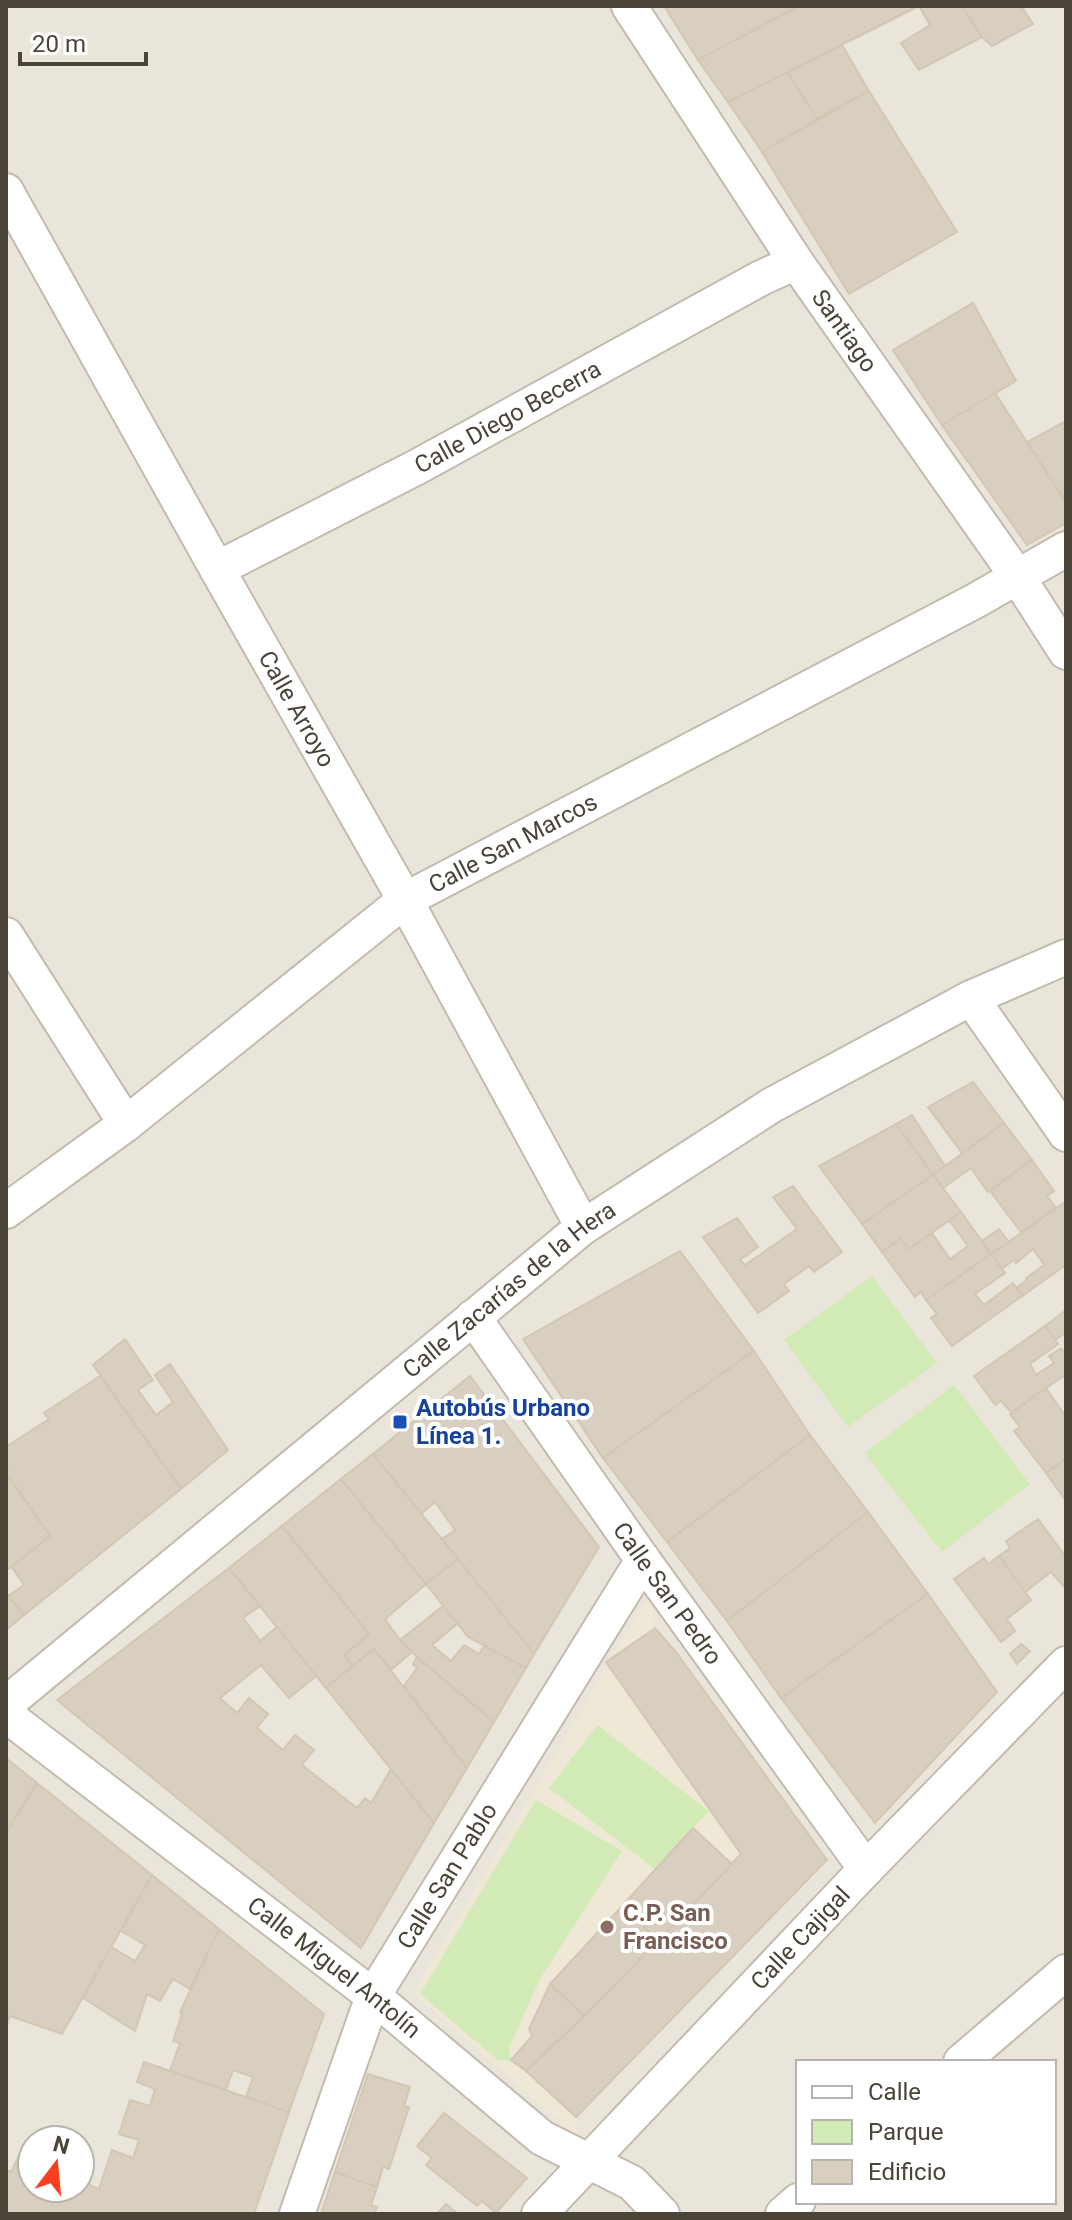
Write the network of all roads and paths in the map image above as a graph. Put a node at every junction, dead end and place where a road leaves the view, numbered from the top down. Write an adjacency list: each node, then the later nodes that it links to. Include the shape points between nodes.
1 (629, 6): 3 (street, Santiago)
2 (6, 191): 5 (street, Calle Arroyo)
3 (796, 262): 5 (street, Calle Diego Becerra); 6 (street, Santiago)
4 (1066, 549): 6 (street, Calle San Marcos)
5 (217, 569): 8 (street, Calle Arroyo)
6 (1017, 576): 7 (street, Santiago); 8 (street, Calle San Marcos)
7 (1066, 652)
8 (405, 900): 12 (street, Calle San Marcos); 15 (street, Calle Arroyo)
9 (6, 935): 12 (street)
10 (1066, 957): 11 (street, Calle Zacarías de la Hera)
11 (971, 998): 13 (street); 15 (street, Calle Zacarías de la Hera, via 772,1105)
12 (126, 1124): 14 (street, Calle San Marcos)
13 (1066, 1134)
14 (6, 1211)
15 (583, 1227): 16 (street, Calle Zacarías de la Hera)
16 (473, 1317): 17 (street, Calle San Pedro); 19 (street, Calle Zacarías de la Hera)
17 (643, 1560): 21 (street, Calle San Pedro); 23 (street, Calle San Pablo)
18 (1066, 1664): 21 (street, Calle Cajigal)
19 (6, 1704)
20 (6, 1715): 23 (street, Calle Miguel Antolín)
21 (866, 1869): 25 (street, Calle Cajigal)
22 (1066, 1972): 24 (street)
23 (373, 1996): 25 (street, Calle Miguel Antolín, via 542,2138); 26 (street, Calle San Pablo)
24 (963, 2060)
25 (588, 2161): 27 (street, Calle Cajigal); 28 (street, Calle Miguel Antolín, via 632,2183)
26 (297, 2214)
27 (539, 2214)
28 (662, 2214)

